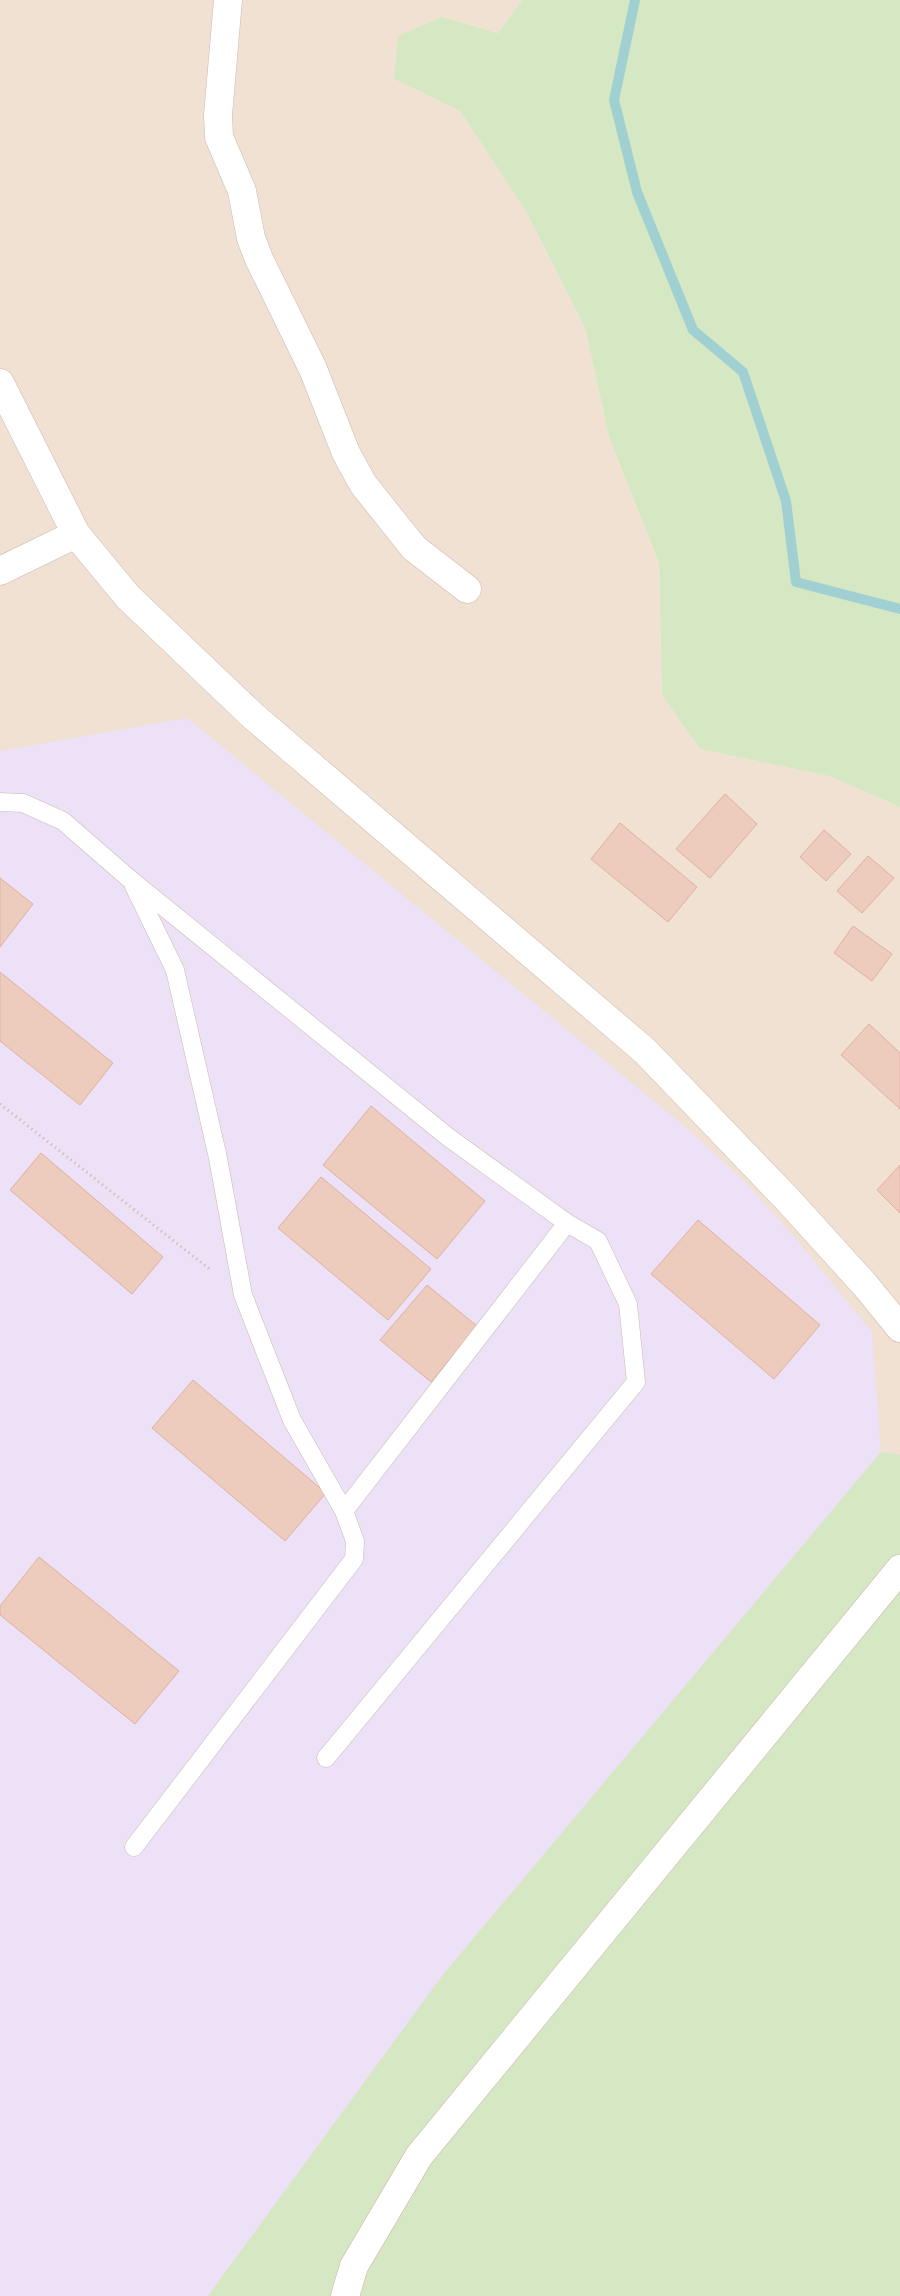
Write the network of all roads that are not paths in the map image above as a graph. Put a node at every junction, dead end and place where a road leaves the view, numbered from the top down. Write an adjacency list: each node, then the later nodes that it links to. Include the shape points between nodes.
1 (228, 0): 5 (street, via 219,137 242,192 251,238 259,259 313,369 346,452 363,484 414,548)
2 (0, 382): 3 (street)
3 (76, 534): 4 (street); 9 (street, via 128,597 253,716 645,1051 788,1200)
4 (0, 571)
5 (467, 590)
6 (0, 802): 7 (lane, via 23,803 64,821)
7 (132, 881): 8 (lane, via 448,1137); 10 (lane, via 175,970 218,1158 243,1295 292,1420)
8 (567, 1222): 10 (lane); 12 (lane, via 598,1241 628,1304 636,1382)
9 (900, 1328)
10 (344, 1511): 13 (lane, via 355,1541 354,1558)
11 (900, 1569): 14 (street, via 419,2156 354,2266)
12 (326, 1758)
13 (134, 1847)
14 (345, 2296)

